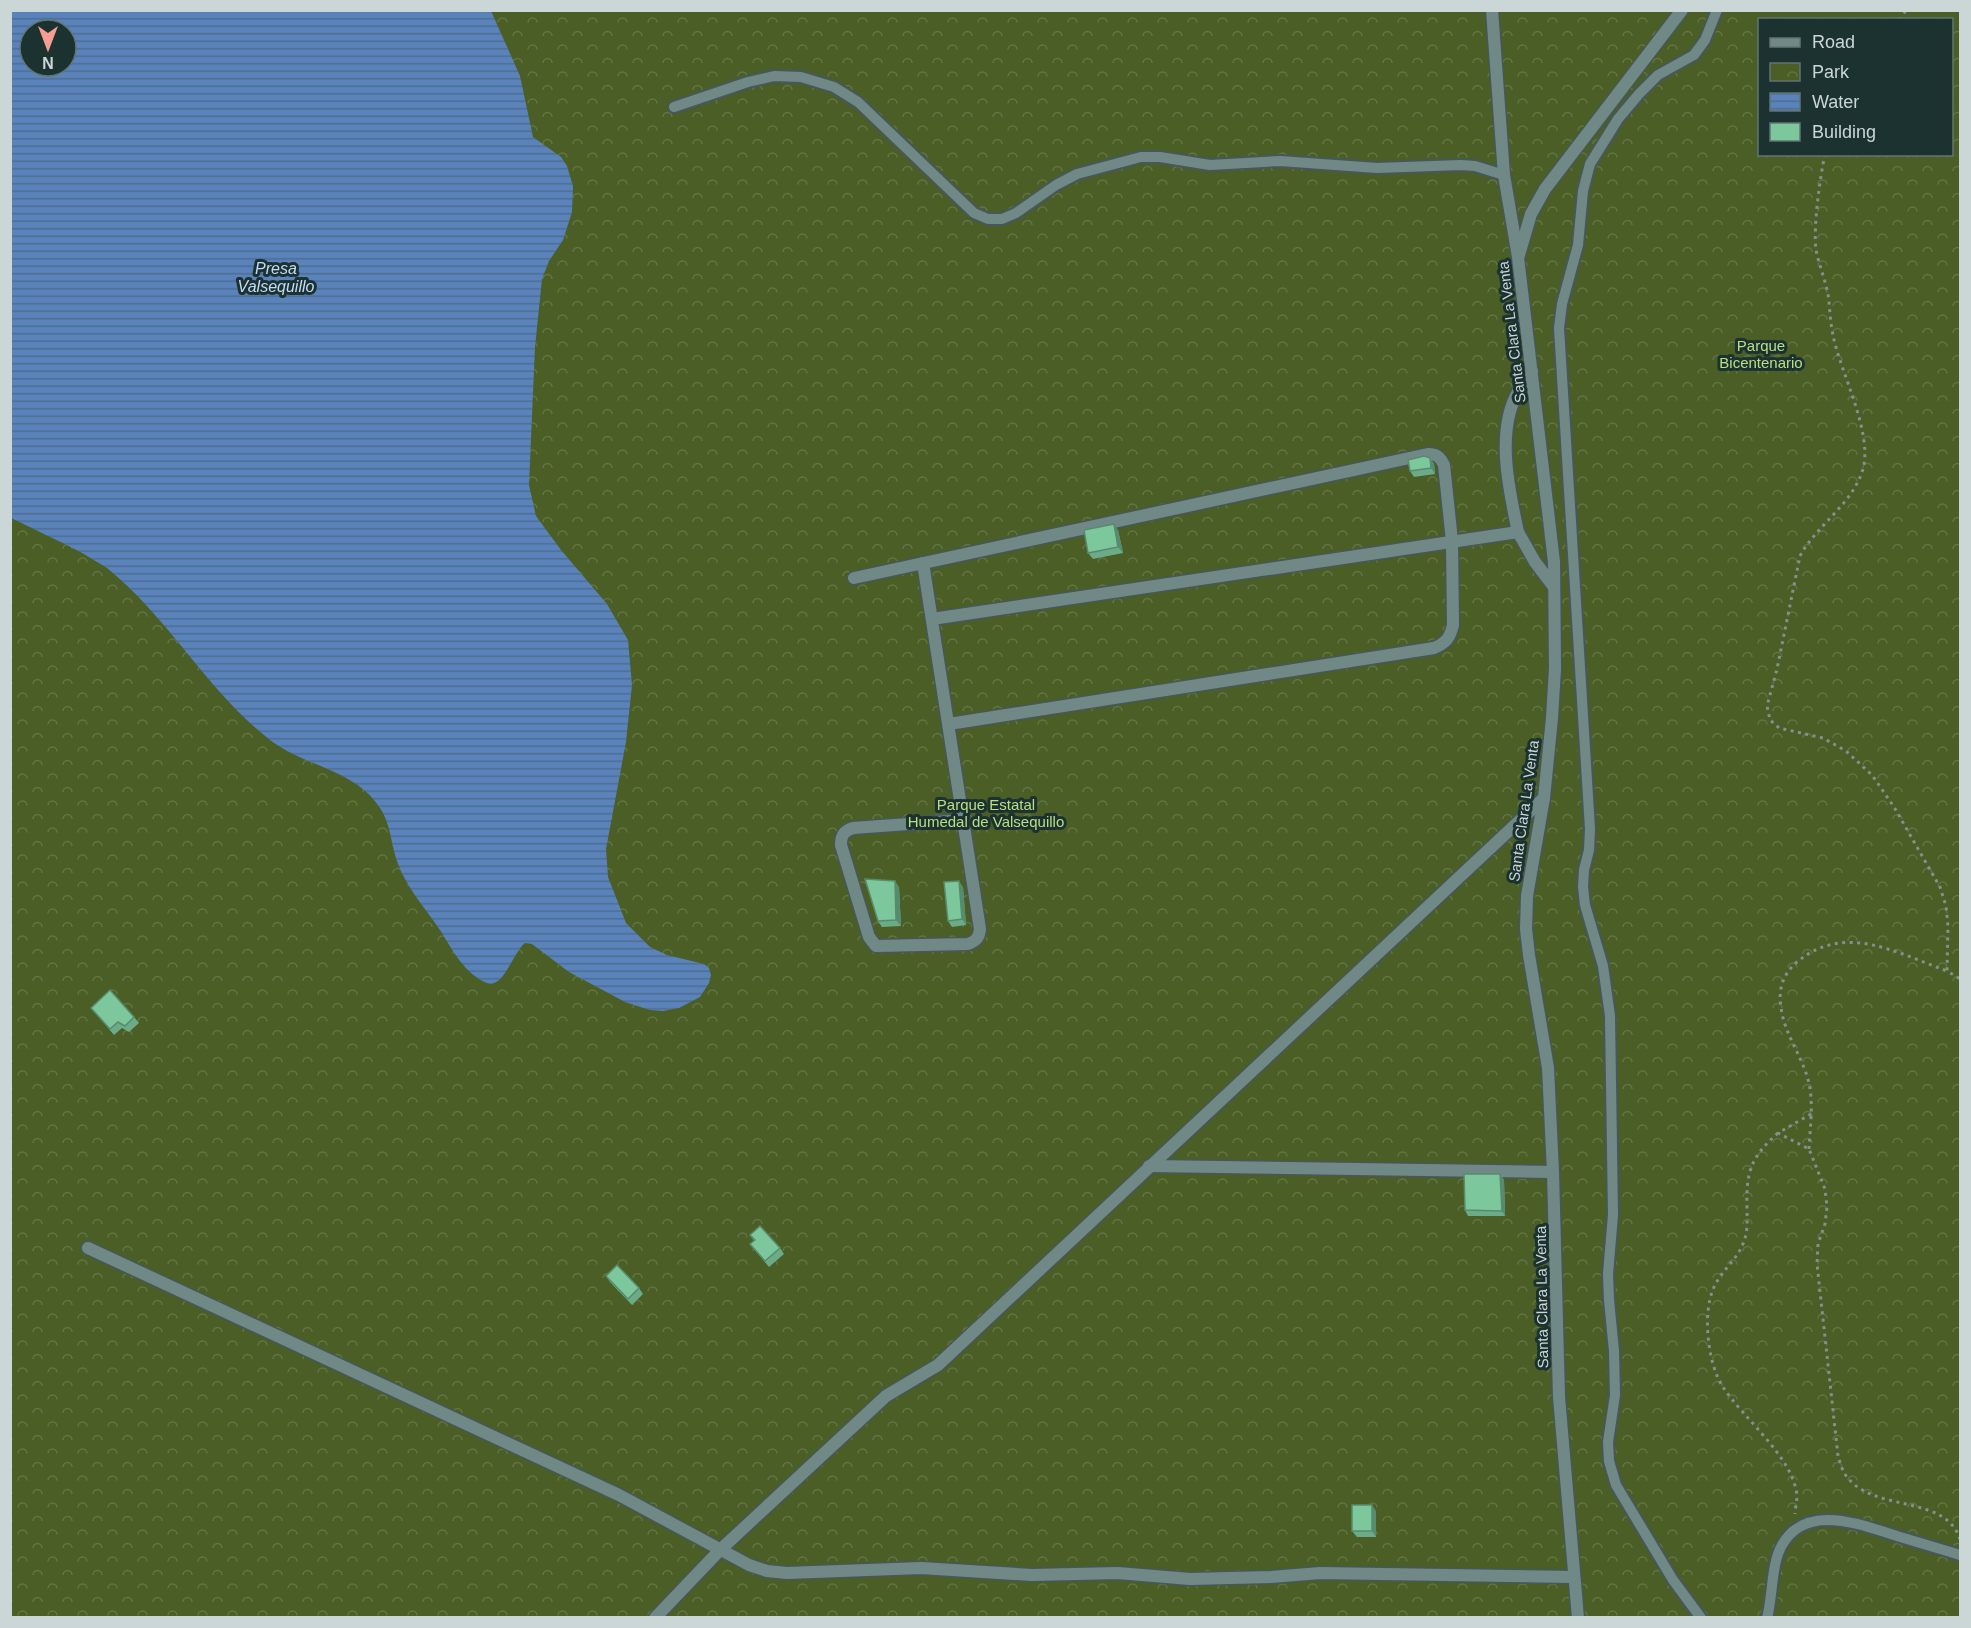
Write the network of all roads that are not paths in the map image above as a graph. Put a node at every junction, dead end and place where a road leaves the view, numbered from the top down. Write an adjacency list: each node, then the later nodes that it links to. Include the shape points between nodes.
1 (1492, 10): 5 (street, Santa Clara La Venta)
2 (1682, 10): 6 (street, via 1545,189 1531,214)
3 (1717, 10): 25 (lane, via 1694,55 1658,75 1639,94 1590,164 1578,245 1559,328 1590,829 1583,887 1603,966 1610,1016 1613,1215 1608,1274 1616,1395 1609,1461 1616,1485 1673,1580)
4 (674, 107): 5 (lane, via 774,76 801,77 834,87 858,102 974,213 988,219 1016,213 1077,174 1142,156 1210,165 1280,161 1377,168 1461,165)
5 (1504, 175): 6 (street, Santa Clara La Venta)
6 (1518, 257): 7 (street, Santa Clara La Venta)
7 (1533, 371): 8 (street, via 1518,392 1509,418 1506,447 1507,480); 12 (street, Santa Clara La Venta)
8 (1518, 532): 9 (street); 12 (street)
9 (1452, 541): 10 (street, via 1444,465 1435,454 1428,454); 13 (street); 14 (street, via 1453,625 1451,636 1434,648)
10 (923, 563): 11 (street); 13 (street)
11 (854, 578)
12 (1554, 588): 15 (street, Santa Clara La Venta, via 1555,669)
13 (932, 619): 14 (street)
14 (949, 724): 16 (street)
15 (1544, 798): 17 (street); 18 (street, Santa Clara La Venta, via 1527,896 1526,929 1548,1068)
16 (964, 820): 16 (street, via 979,936 968,944 876,946 869,937 842,845 846,831)
17 (1149, 1166): 18 (street); 20 (street, via 938,1365 886,1396)
18 (1553, 1172): 22 (street, Santa Clara La Venta, via 1559,1397)
19 (88, 1248): 20 (street, via 538,1456)
20 (720, 1550): 22 (street, via 749,1565 787,1573 921,1568 1032,1575 1118,1573 1190,1579 1320,1573); 23 (street)
21 (1960, 1555): 26 (lane, via 1847,1521 1825,1519 1806,1523 1793,1531 1781,1547)
22 (1573, 1577): 24 (street, Santa Clara La Venta)
23 (656, 1617)
24 (1578, 1617)
25 (1701, 1617)
26 (1767, 1617)

